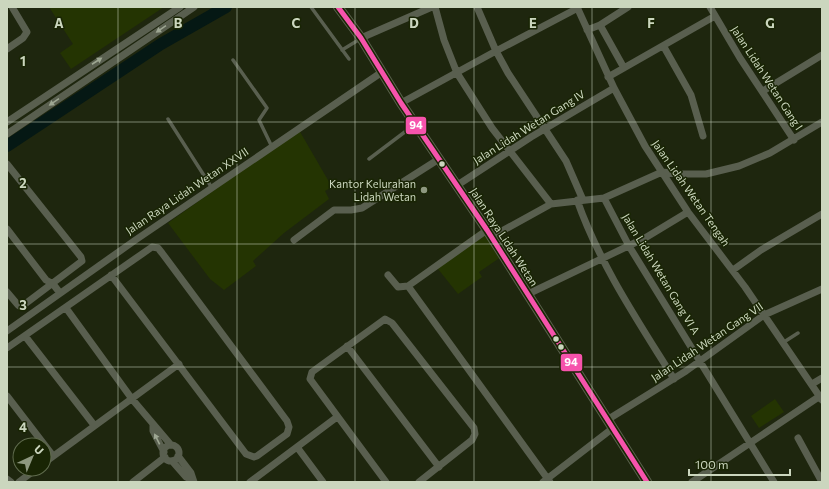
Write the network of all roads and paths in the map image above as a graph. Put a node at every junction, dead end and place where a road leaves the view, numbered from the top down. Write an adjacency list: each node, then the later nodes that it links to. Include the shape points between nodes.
1 (12, 7): 17 (street, via 27,32 24,38)
2 (180, 7): 24 (street, one-way to 2)
3 (194, 7): 28 (street, one-way to 28)
4 (311, 7): 18 (lane)
5 (338, 7): 15 (main road, Jalan Raya Lidah Wetan)
6 (434, 7): 10 (street); 26 (street)
7 (477, 7): 19 (street)
8 (628, 7): 13 (street)
9 (710, 7): 12 (street, Jalan Lidah Wetan Gang I)
10 (424, 8): 15 (street)
11 (577, 8): 14 (street, Jalan Lidah Wetan Tengah); 19 (street)
12 (715, 16): 16 (street); 30 (street, Jalan Lidah Wetan Gang I)
13 (600, 25): 14 (street); 23 (street)
14 (588, 30): 27 (street, Jalan Lidah Wetan Tengah)
15 (361, 38): 18 (lane); 25 (main road, Jalan Raya Lidah Wetan)
16 (664, 47): 23 (street); 38 (street, via 691,95)
17 (7, 50)
18 (342, 50): 21 (lane)
19 (496, 51): 26 (street); 36 (street)
20 (822, 55): 30 (street)
21 (349, 59)
22 (233, 60): 40 (lane, via 267,108 259,120)
23 (624, 68): 27 (street)
24 (83, 70): 28 (street); 33 (street)
25 (382, 72): 31 (main road, Jalan Raya Lidah Wetan); 40 (street, Jalan Raya Lidah Wetan XXVII)
26 (457, 73): 31 (street); 41 (street, via 492,128)
27 (608, 77): 29 (street, Jalan Lidah Wetan Tengah)
28 (88, 78): 37 (street, one-way to 37)
29 (614, 88): 36 (street, Jalan Lidah Wetan Gang IV); 45 (street, Jalan Lidah Wetan Tengah)
30 (763, 92): 39 (street, Jalan Lidah Wetan Gang I)
31 (401, 103): 35 (main road, Jalan Raya Lidah Wetan)
32 (168, 119): 47 (lane)
33 (7, 122)
34 (822, 122): 39 (street)
35 (415, 124): 42 (lane); 43 (main road, Jalan Raya Lidah Wetan)
36 (546, 128): 41 (street, Jalan Lidah Wetan Gang IV); 49 (street, via 566,161)
37 (7, 134)
38 (703, 136)
39 (794, 140): 45 (street, via 739,166 706,174)
40 (272, 147): 47 (street, Jalan Raya Lidah Wetan XXVII)
41 (510, 150): 46 (street, Jalan Lidah Wetan Gang IV); 50 (street)
42 (369, 159)
43 (439, 159): 46 (main road, Jalan Raya Lidah Wetan); 55 (street, via 362,208 334,210)
44 (7, 164): 62 (street, via 82,260)
45 (662, 172): 48 (street); 51 (street, Jalan Lidah Wetan Tengah)
46 (456, 186): 54 (main road, Jalan Raya Lidah Wetan)
47 (212, 188): 67 (street, Jalan Raya Lidah Wetan XXVII)
48 (604, 198): 49 (street); 56 (street, Jalan Lidah Wetan Gang VI A)
49 (580, 200): 50 (street); 57 (street)
50 (551, 204): 54 (street)
51 (688, 212): 56 (street); 58 (street, Jalan Lidah Wetan Tengah)
52 (822, 214): 58 (street, via 761,250)
53 (7, 229): 61 (street)
54 (489, 234): 63 (street); 68 (main road, Jalan Raya Lidah Wetan)
55 (294, 240)
56 (629, 246): 57 (street); 78 (street, Jalan Lidah Wetan Gang VI A)
57 (601, 258): 68 (street); 81 (street, via 619,292)
58 (733, 270): 71 (street, Jalan Lidah Wetan Tengah)
59 (111, 275): 70 (street); 79 (street); 79 (street, via 152,247 158,248 287,421 287,434 257,456 246,454)
60 (388, 275): 63 (street, via 399,288)
61 (46, 280): 62 (street); 64 (street)
62 (53, 284): 64 (street); 67 (street)
63 (408, 286): 102 (street)
64 (47, 288): 66 (street, via 21,307); 69 (street)
65 (822, 289): 71 (street, Jalan Lidah Wetan Gang VII)
66 (7, 292)
67 (60, 293): 69 (street, Jalan Raya Lidah Wetan XXVII)
68 (528, 294): 88 (main road, Jalan Raya Lidah Wetan)
69 (54, 298): 72 (street, Jalan Raya Lidah Wetan XXVII)
70 (66, 308): 74 (street); 84 (street)
71 (764, 315): 75 (street, Jalan Lidah Wetan Tengah); 78 (street, Jalan Lidah Wetan Gang VII)
72 (7, 331)
73 (798, 333): 75 (lane)
74 (25, 336): 77 (street); 89 (street)
75 (784, 342): 82 (street, Jalan Lidah Wetan Tengah)
76 (347, 346): 86 (street, via 310,375 313,384); 97 (street); 97 (street, via 380,321 389,320 474,428 472,440)
77 (7, 348)
78 (700, 360): 81 (street, Jalan Lidah Wetan Gang VII); 91 (street, Jalan Lidah Wetan Gang VI A)
79 (179, 364): 84 (street)
80 (822, 378): 82 (street)
81 (674, 379): 88 (street, Jalan Lidah Wetan Gang VII)
82 (812, 384): 85 (street, Jalan Lidah Wetan Tengah)
83 (7, 396): 94 (street)
84 (132, 398): 87 (street); 89 (street)
85 (821, 398): 91 (street)
86 (337, 417): 93 (street); 106 (street)
87 (153, 424): 92 (street); 96 (street, one-way to 87, via 153,431)
88 (610, 424): 102 (street, Jalan Lidah Wetan Gang VII); 108 (main road, Jalan Raya Lidah Wetan)
89 (94, 426): 94 (street)
90 (798, 438): 112 (street)
91 (749, 443): 98 (street); 111 (street, Jalan Lidah Wetan Gang VI A)
92 (171, 445): 95 (street, via 177,448); 96 (street, via 166,447)
93 (297, 447): 101 (street); 105 (street)
94 (53, 456)
95 (178, 456): 96 (street); 100 (street, via 192,473)
96 (167, 457): 100 (street); 104 (street)
97 (439, 467): 107 (street)
98 (702, 476): 109 (street); 110 (street)
99 (7, 479): 103 (street)
100 (193, 481)
101 (254, 481)
102 (547, 481)
103 (11, 482)
104 (132, 482)
105 (323, 482)
106 (386, 482)
107 (419, 482)
108 (647, 482)
109 (692, 482)
110 (706, 482)
111 (774, 482)
112 (822, 482)

